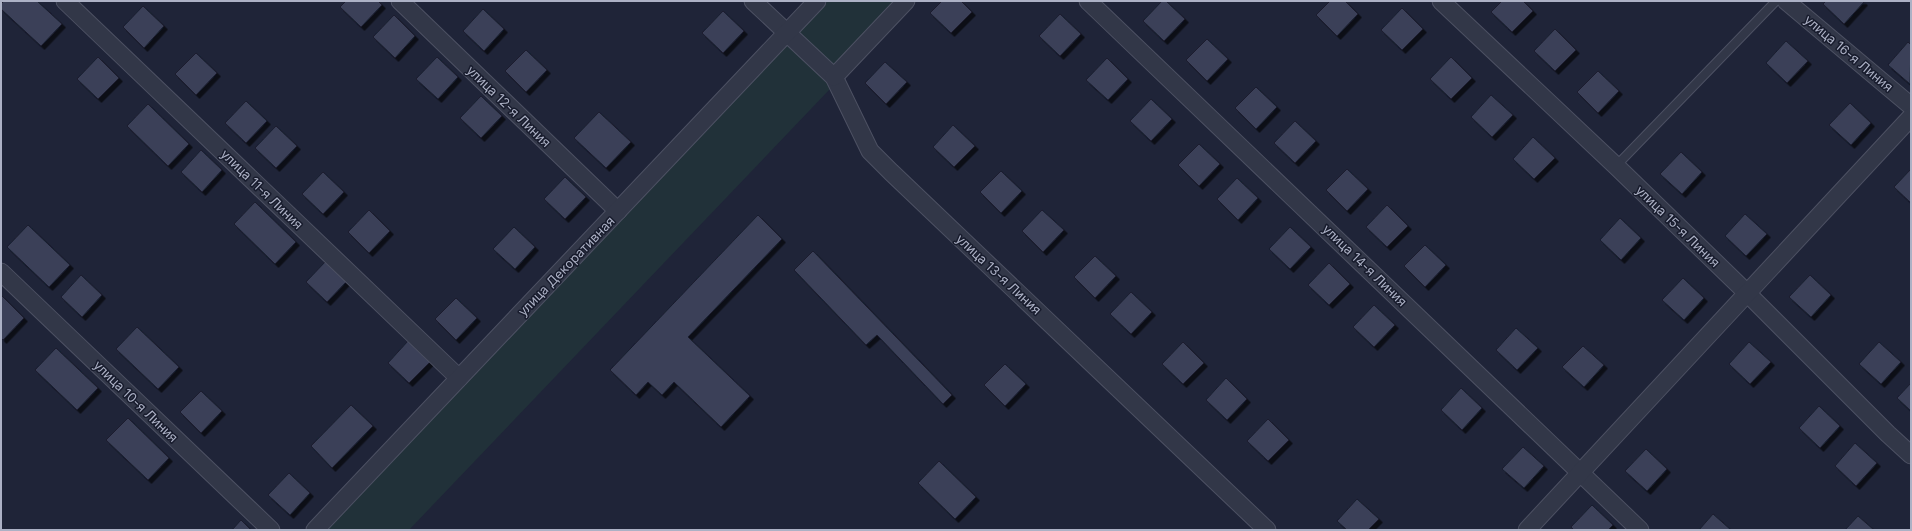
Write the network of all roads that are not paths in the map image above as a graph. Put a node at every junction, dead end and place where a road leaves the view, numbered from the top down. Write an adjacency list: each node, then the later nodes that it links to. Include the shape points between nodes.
1 (65, 1): 18 (street, улица 11-я Линия)
2 (400, 1): 15 (street, улица 12-я Линия)
3 (753, 1): 10 (street, улица 13-я Линия)
4 (817, 1): 10 (street, улица Декоративная)
5 (906, 1): 11 (street)
6 (1088, 1): 20 (street, улица 14-я Линия)
7 (1441, 1): 14 (street, улица 15-я Линия)
8 (1776, 1): 14 (lane)
9 (1786, 1): 12 (street, улица 16-я Линия)
10 (786, 33): 11 (street, улица 13-я Линия); 15 (street, улица Декоративная)
11 (834, 77): 23 (street, улица 13-я Линия, via 870,151)
12 (1911, 106)
13 (1911, 116): 17 (street)
14 (1616, 166): 17 (street, улица 15-я Линия)
15 (618, 211): 18 (street, улица Декоративная)
16 (1, 272): 21 (street, улица 10-я Линия)
17 (1747, 293): 19 (street, улица 15-я Линия); 20 (street)
18 (460, 378): 22 (street, улица Декоративная)
19 (1911, 456)
20 (1581, 473): 24 (street); 25 (street, улица 14-я Линия)
21 (271, 530)
22 (315, 530)
23 (1267, 530)
24 (1527, 530)
25 (1640, 530)

